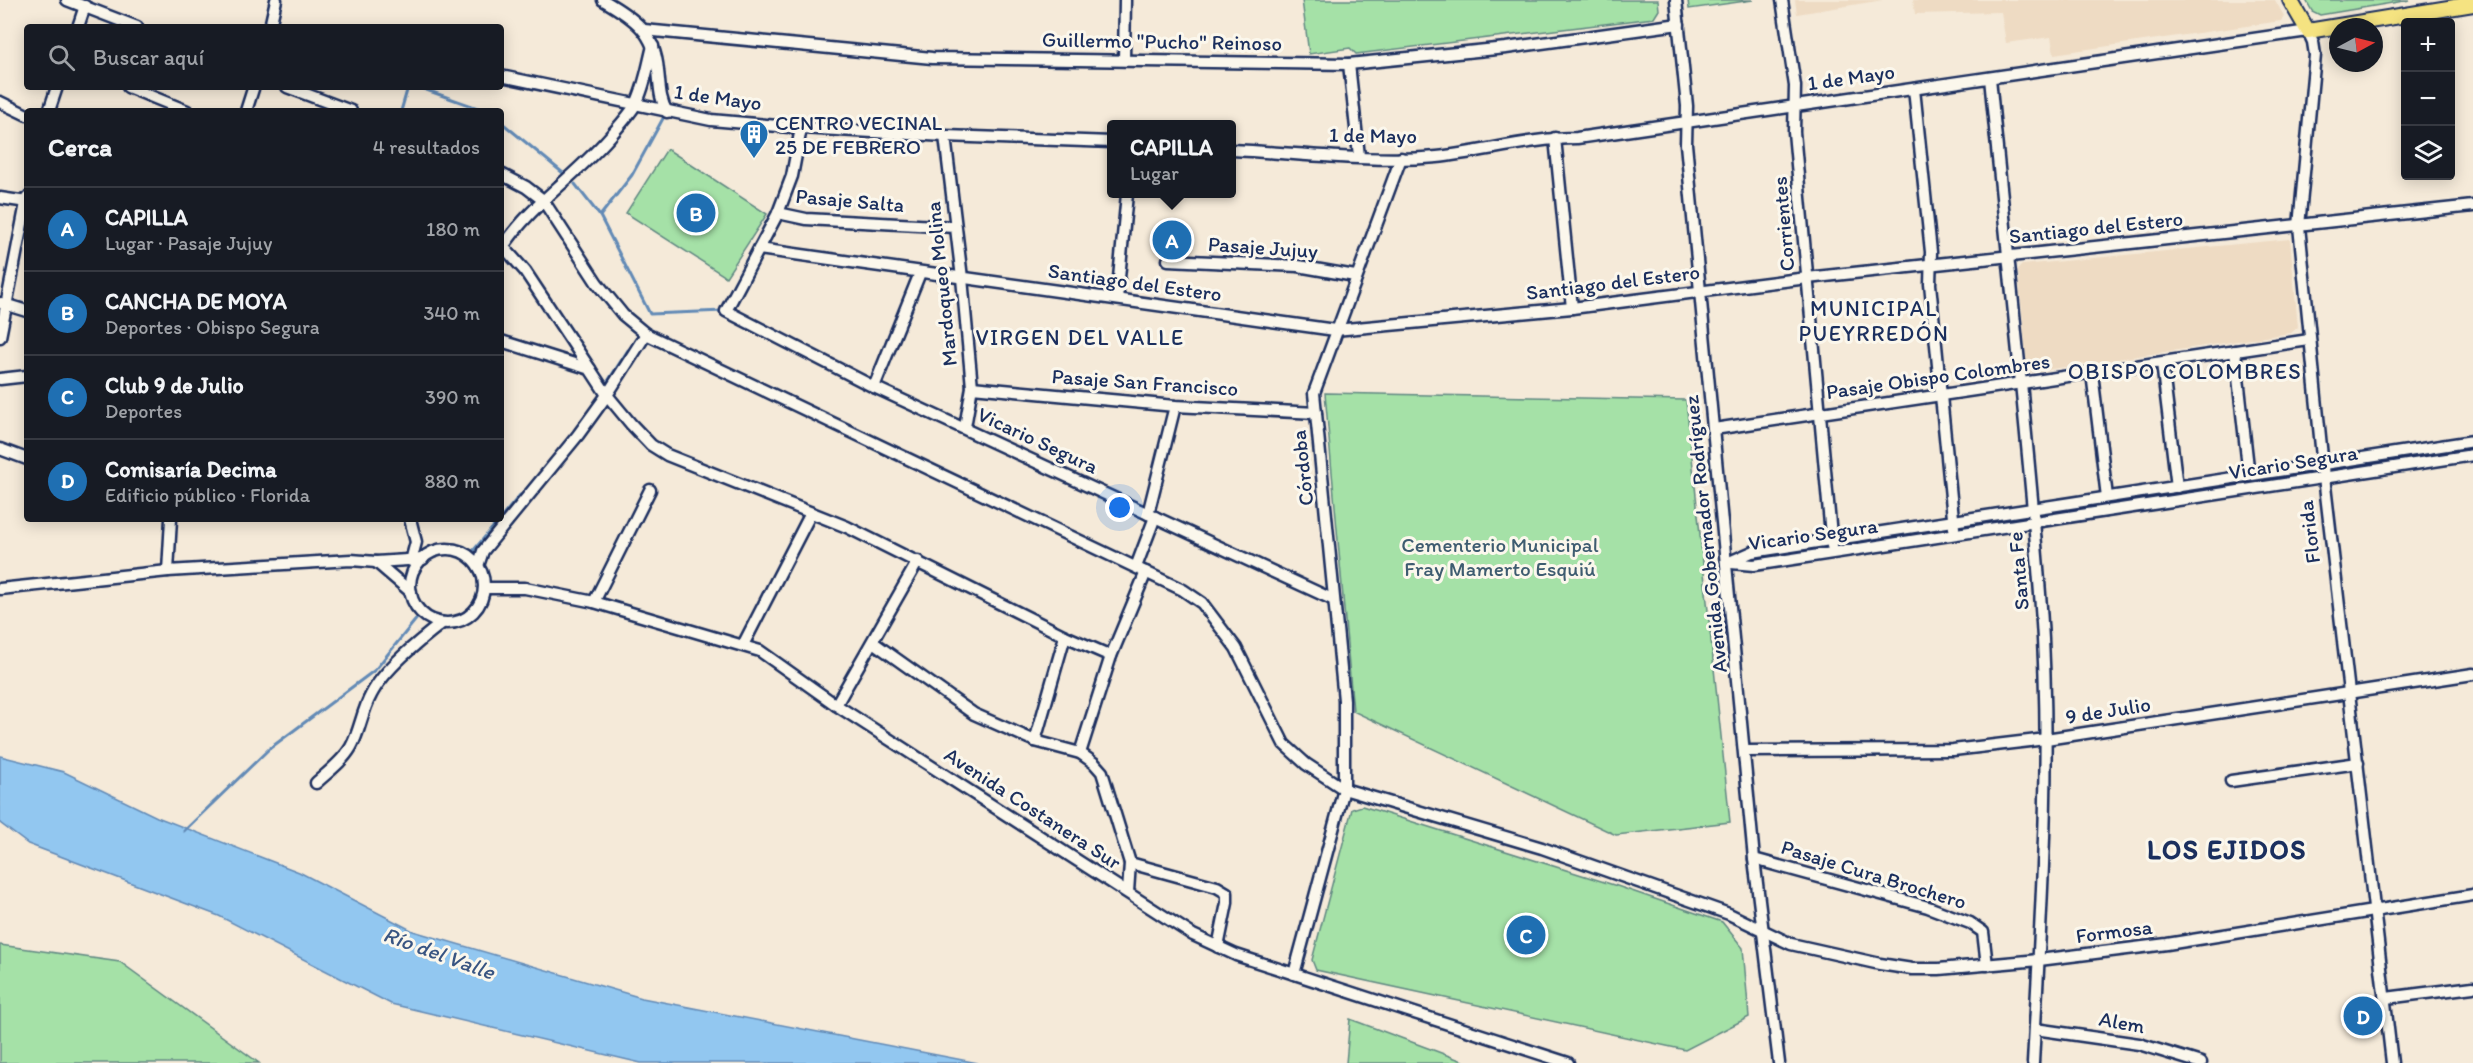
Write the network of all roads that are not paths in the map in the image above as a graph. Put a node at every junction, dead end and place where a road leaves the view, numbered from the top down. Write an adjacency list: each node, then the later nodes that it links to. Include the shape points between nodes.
1 (67, 0): 9 (street)
2 (276, 0): 12 (street)
3 (603, 0): 14 (street)
4 (1125, 0): 17 (street)
5 (1676, 0): 13 (street, Avenida Gobernador Rodríguez)
6 (1782, 0): 28 (street, Corrientes, via 1795,87)
7 (2290, 0): 15 (main road, Florida)
8 (2473, 4): 15 (main road, 1 de Mayo)
9 (85, 6): 10 (street); 11 (street)
10 (79, 24)
11 (130, 24)
12 (271, 24)
13 (1679, 24): 18 (street, Guillermo "Pucho" Reinoso, via 1506,48); 35 (street, Avenida Gobernador Rodríguez)
14 (644, 30): 16 (street); 17 (street, Guillermo "Pucho" Reinoso, via 932,58)
15 (2308, 31): 20 (street, 1 de Mayo); 51 (street, Florida, via 2314,55)
16 (653, 46): 27 (street); 33 (street, via 660,96)
17 (1124, 60): 18 (street, Guillermo "Pucho" Reinoso)
18 (1348, 64): 41 (street)
19 (504, 77): 27 (street, 1 de Mayo)
20 (1990, 78): 21 (street, 1 de Mayo); 56 (street, Santa Fe)
21 (1914, 89): 28 (street, 1 de Mayo); 58 (street)
22 (56, 90): 29 (street)
23 (135, 90): 30 (street)
24 (253, 90): 31 (street)
25 (295, 90): 32 (street)
26 (0, 102): 34 (street)
27 (636, 104): 33 (street, 1 de Mayo); 46 (street, via 595,154)
28 (1794, 106): 35 (street, 1 de Mayo); 62 (street, Corrientes)
29 (50, 108)
30 (180, 108)
31 (247, 108)
32 (343, 108)
33 (667, 112): 36 (street, 1 de Mayo)
34 (24, 114)
35 (1687, 123): 38 (street, 1 de Mayo); 63 (street, Avenida Gobernador Rodríguez)
36 (801, 128): 37 (street, 1 de Mayo); 49 (street, via 792,176)
37 (945, 136): 39 (street, 1 de Mayo); 52 (street, Mardoqueo Molina)
38 (1555, 138): 42 (street, 1 de Mayo, via 1438,157); 66 (street)
39 (1107, 142)
40 (1236, 150): 41 (street, 1 de Mayo)
41 (1359, 156): 42 (street, 1 de Mayo)
42 (1401, 158): 60 (street, Córdoba)
43 (504, 176): 46 (street)
44 (0, 198): 47 (street)
45 (1127, 198): 64 (street)
46 (543, 200): 53 (street); 69 (street, Formosa, via 597,283 623,315)
47 (24, 201)
48 (2473, 206): 51 (street, Santiago del Estero)
49 (778, 213): 52 (street, Pasaje Salta, via 806,219); 55 (street)
50 (24, 214): 65 (street)
51 (2298, 226): 56 (street, Santiago del Estero); 71 (street, Florida)
52 (955, 227): 61 (street, Mardoqueo Molina)
53 (504, 245)
54 (504, 249): 75 (street, via 515,258)
55 (759, 249): 59 (street, Santiago del Estero); 80 (street, Vicario Segura, via 726,311)
56 (2007, 256): 58 (street, Santiago del Estero); 79 (street, Santa Fe)
57 (1168, 260): 60 (street, Pasaje Jujuy, via 1298,266)
58 (1930, 266): 62 (street, Santiago del Estero); 83 (street)
59 (920, 273): 61 (street, Santiago del Estero); 80 (street)
60 (1355, 276): 68 (street, Córdoba)
61 (962, 278): 64 (street, Santiago del Estero); 81 (street, Mardoqueo Molina)
62 (1807, 278): 63 (street, Santiago del Estero); 86 (street, Corrientes)
63 (1701, 291): 66 (street, Santiago del Estero); 88 (street, Avenida Gobernador Rodríguez)
64 (1117, 299): 68 (street, Santiago del Estero)
65 (3, 304): 67 (street); 70 (street)
66 (1572, 308): 68 (street, Santiago del Estero)
67 (24, 310)
68 (1335, 330): 85 (street, Córdoba, via 1314,393)
69 (646, 334): 82 (street); 115 (street, Formosa)
70 (0, 337)
71 (2309, 340): 73 (street, Pasaje Obispo Colombres); 93 (street, Florida)
72 (504, 342): 75 (street)
73 (2235, 351): 74 (street, Pasaje Obispo Colombres); 94 (street)
74 (2162, 363): 76 (street, Pasaje Obispo Colombres); 96 (street)
75 (590, 369): 82 (street)
76 (2092, 373): 79 (street, Pasaje Obispo Colombres); 98 (street)
77 (24, 376): 78 (street)
78 (0, 379)
79 (2020, 384): 83 (street, Pasaje Obispo Colombres); 99 (street, Santa Fe)
80 (874, 387): 87 (street, Vicario Segura)
81 (972, 387): 84 (street, Pasaje San Francisco); 87 (street, Mardoqueo Molina)
82 (607, 395): 100 (street, via 651,446); 114 (street, via 483,551)
83 (1941, 396): 86 (street, Pasaje Obispo Colombres); 102 (street)
84 (1175, 406): 85 (street, Pasaje San Francisco); 101 (street)
85 (1316, 413): 120 (street, Córdoba)
86 (1820, 413): 88 (street, Pasaje Obispo Colombres); 107 (street, Corrientes)
87 (965, 428): 101 (street, Vicario Segura)
88 (1714, 429): 113 (street, Avenida Gobernador Rodríguez)
89 (2473, 441): 93 (street, Vicario Segura)
90 (0, 449): 92 (street)
91 (2473, 454): 95 (street, Vicario Segura)
92 (24, 458)
93 (2324, 464): 94 (street, Vicario Segura); 95 (street, Florida)
94 (2249, 476): 96 (street, Vicario Segura)
95 (2324, 477): 105 (street, Vicario Segura); 128 (street, Florida)
96 (2177, 487): 98 (street, Vicario Segura)
97 (650, 490): 121 (street)
98 (2107, 497): 99 (street, Vicario Segura)
99 (2032, 509): 102 (street, Vicario Segura); 105 (street, Santa Fe)
100 (811, 513): 111 (street); 125 (street)
101 (1151, 515): 115 (street); 120 (street, Vicario Segura)
102 (1953, 521): 106 (street); 107 (street, Vicario Segura)
103 (171, 522): 116 (street)
104 (411, 522): 110 (street, via 416,542)
105 (2033, 522): 106 (street, Vicario Segura); 130 (street, Santa Fe)
106 (1955, 534): 108 (street, Vicario Segura)
107 (1831, 540): 108 (street, Corrientes); 113 (street, Vicario Segura, via 1752,552)
108 (1833, 552): 113 (street, Vicario Segura, via 1754,565)
109 (423, 559): 110 (street); 114 (street, via 437,551 452,550 466,555); 119 (street, via 414,570)
110 (411, 561): 112 (street)
111 (918, 561): 123 (street); 124 (street)
112 (376, 562): 116 (street, via 351,560); 119 (street)
113 (1727, 563): 132 (street, Avenida Gobernador Rodríguez)
114 (477, 566): 117 (street)
115 (1141, 570): 126 (street); 137 (street, Formosa, via 1202,603 1236,648 1284,744 1306,765)
116 (168, 571): 118 (street)
117 (484, 588): 121 (street, Avenida Costanera Sur, via 525,588); 122 (street, via 471,615 457,622)
118 (0, 589)
119 (411, 592): 122 (street, via 421,612)
120 (1334, 600): 137 (street, Córdoba, via 1344,700)
121 (594, 602): 125 (street, Avenida Costanera Sur)
122 (442, 623): 136 (street, via 378,683 352,746)
123 (1065, 636): 126 (street); 131 (street)
124 (874, 642): 129 (street); 131 (street, via 974,714)
125 (743, 645): 129 (street, Avenida Costanera Sur, via 765,655)
126 (1111, 656): 133 (street)
127 (2473, 674): 128 (street, 9 de Julio)
128 (2350, 694): 130 (street, 9 de Julio); 134 (street, Florida)
129 (836, 705): 140 (street, Avenida Costanera Sur)
130 (2046, 739): 132 (street, 9 de Julio, via 1953,750); 145 (street, Santa Fe)
131 (1035, 741): 133 (street)
132 (1745, 752): 138 (street, Avenida Gobernador Rodríguez)
133 (1080, 753): 139 (street, via 1102,772)
134 (2358, 763): 135 (street); 142 (street, Florida)
135 (2231, 781)
136 (316, 783)
137 (1344, 789): 143 (street, Formosa, via 1542,848 1729,914); 147 (street, Córdoba)
138 (1754, 859): 143 (street, Avenida Gobernador Rodríguez); 146 (street, Pasaje Cura Brochero, via 1928,907 1970,923 1983,932)
139 (1130, 863): 140 (street); 144 (street, via 1227,893)
140 (1128, 892): 144 (street, Avenida Costanera Sur)
141 (2473, 895): 142 (street, Formosa)
142 (2376, 910): 145 (street, Formosa); 149 (street, Florida)
143 (1762, 931): 146 (street, Formosa, via 1791,944 1890,966 1930,969); 152 (street, Avenida Gobernador Rodríguez)
144 (1218, 947): 147 (street, Avenida Costanera Sur)
145 (2039, 960): 146 (street, Formosa); 150 (street, Santa Fe)
146 (1987, 965)
147 (1294, 974): 151 (street, Avenida Costanera Sur)
148 (2473, 987): 149 (street)
149 (2386, 998): 155 (street, Florida)
150 (2035, 1029): 153 (street, Santa Fe); 154 (street, Alem, via 2120,1040)
151 (1568, 1063)
152 (1779, 1063)
153 (2033, 1063)
154 (2201, 1063)
155 (2392, 1063)

